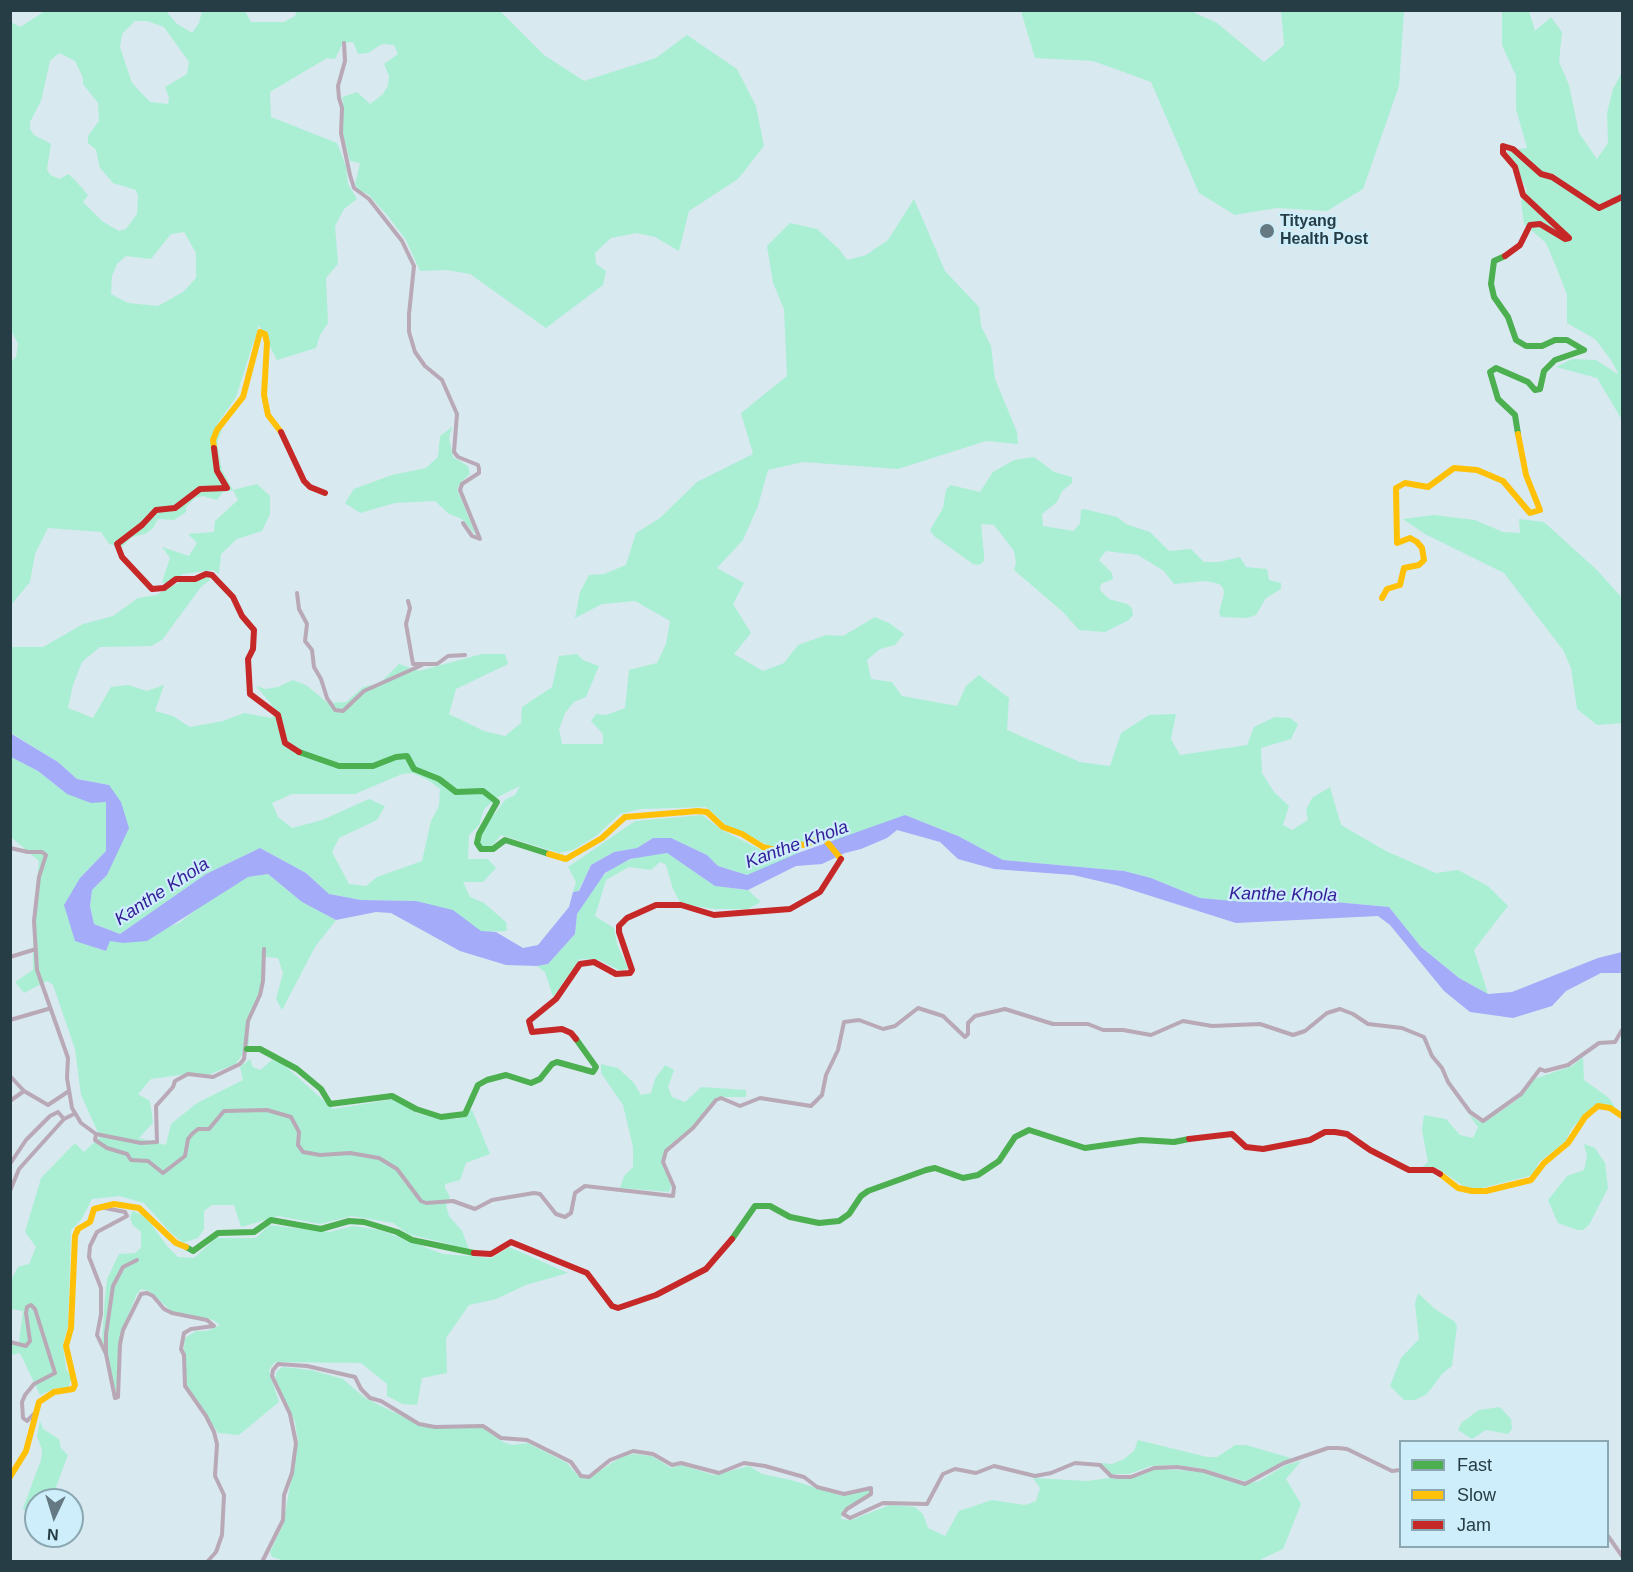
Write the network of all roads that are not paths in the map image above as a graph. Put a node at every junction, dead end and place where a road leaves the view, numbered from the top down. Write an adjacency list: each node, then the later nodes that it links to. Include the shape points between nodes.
1 (344, 43): 4 (street, via 345,61 338,86 341,133 354,188 369,199 402,241 414,266 409,323 415,352 442,380 457,414 454,452 479,469 460,490 480,539 472,536)
2 (1623, 197): 6 (street, via 1599,208 1540,174 1513,149 1503,146 1503,153 1515,167 1523,195 1569,238 1540,224 1530,225 1510,255 1494,261 1494,297 1508,317 1516,340 1526,346 1568,339 1584,350 1555,360 1544,371 1540,389 1535,390 1519,376 1496,368 1490,372 1498,399 1515,415 1526,475 1540,510 1530,513 1503,481 1477,470 1454,468 1428,487 1405,483 1396,488 1396,543 1410,538 1418,542 1424,560 1404,568 1400,585 1387,589)
3 (325, 493): 17 (street, via 304,481 285,438 268,415 264,395 267,343 265,334 260,332 243,398 213,440 217,471 227,488 200,489 175,508 156,510 117,544 122,557 152,589 164,588 176,579 195,579 206,574 212,575 234,597 242,616 254,630 248,659 249,694 278,715 285,742 291,749 339,766 373,766 407,756 414,769 439,779 456,792 483,791 497,802 479,834 477,843 481,849 493,849 505,840 566,859 602,838 625,817 698,811 707,812 715,821 763,847 775,850 805,845 823,837 842,857 820,892 790,909 714,915 681,905 656,905 627,918 619,932 630,973 616,974 594,962 580,964 556,999 529,1021 532,1032 562,1029 571,1033 596,1067 593,1072 557,1062 531,1083 506,1075 488,1080 478,1085 465,1114 441,1117 393,1096 330,1104 321,1089 297,1069 260,1049)
4 (463, 523)
5 (297, 593): 9 (street, via 299,609 308,624 305,641 335,710 343,711 364,691)
6 (1382, 598)
7 (408, 601): 9 (street, via 406,624 411,660)
8 (465, 655): 9 (street)
9 (422, 665)
10 (10, 848): 11 (street, via 46,855 34,921)
11 (36, 949): 13 (street); 14 (street, via 37,970)
12 (264, 949): 17 (street, via 263,981 248,1021)
13 (10, 957)
14 (48, 1009): 15 (street); 20 (street, via 68,1058)
15 (11, 1020)
16 (1623, 1030): 25 (street, via 1615,1042 1599,1043 1568,1065 1540,1069 1521,1094 1483,1121 1470,1112 1448,1082 1424,1037 1402,1028 1368,1024 1340,1009 1293,1035 1260,1024 1212,1026 1183,1022 1151,1035 1103,1030 1088,1024 1053,1024 1005,1009 975,1016 968,1023 965,1037 943,1016 918,1008 895,1026 883,1029 859,1020 844,1022 822,1095 811,1106 760,1098 740,1106 721,1098 716,1100 693,1128 666,1151 663,1162 674,1187 673,1196 585,1186 575,1193 571,1213 565,1217 556,1214 540,1194 534,1193 492,1200 475,1209 456,1201 420,1201 398,1169 379,1158 303,1152 291,1117 267,1110 224,1111 209,1129 198,1129 192,1134 185,1156 164,1173 148,1161 131,1160 127,1154 107,1148 95,1140)
17 (247, 1049): 25 (street, via 240,1064 213,1077 188,1074 175,1081 156,1106 157,1142 141,1143)
18 (10, 1076): 19 (street)
19 (24, 1091): 20 (street, via 48,1105); 21 (street)
20 (69, 1091): 22 (street)
21 (10, 1101)
22 (74, 1114): 24 (street); 25 (street)
23 (1623, 1116): 29 (street, via 1598,1106 1532,1180 1486,1191 1458,1188 1433,1170 1409,1170 1347,1134 1335,1132 1263,1149 1246,1147 1232,1134 1224,1133 1174,1142 1141,1140 1085,1148 1029,1131 1015,1137 999,1161 978,1175 963,1178 935,1168 926,1170 868,1191 839,1221 819,1223 790,1217 770,1206 755,1206 725,1250 706,1269 656,1295 618,1308 612,1306 587,1273 511,1242 491,1254 481,1255 412,1240 364,1222 349,1221 321,1229 272,1220 254,1232 218,1233 193,1251 176,1243 139,1208 122,1204)
24 (64, 1119): 26 (street, via 58,1112 26,1140); 27 (street)
25 (96, 1134)
26 (11, 1164): 27 (street)
27 (19, 1169): 28 (street)
28 (10, 1191)
29 (101, 1208): 32 (street, via 125,1212 127,1216 97,1232 90,1246 89,1257 103,1297 97,1335); 33 (street, via 94,1209 90,1222 78,1229 75,1236 71,1328 66,1346 75,1385 73,1389 43,1397)
30 (137, 1260): 32 (street, via 123,1267 113,1286)
31 (10, 1342): 33 (street, via 26,1346 30,1341 26,1313 31,1305 55,1373 34,1384 25,1395 24,1421 30,1420)
32 (106, 1354): 38 (street, via 113,1395 118,1397 123,1330 141,1294 153,1296 172,1313 207,1320 214,1326 191,1329 184,1334 181,1349 185,1386 214,1432 215,1476 224,1495 222,1535 216,1552)
33 (37, 1410): 35 (street, via 26,1451)
34 (1399, 1470): 39 (street, via 1392,1471 1338,1448 1290,1461 1245,1484 1177,1467 1154,1468 1131,1477 1111,1476 1101,1465 1075,1463 1035,1476 994,1466 976,1473 955,1469 943,1474 927,1504 883,1503 846,1518 843,1514 847,1509 871,1494 871,1488 844,1494 765,1466 744,1463 719,1473 681,1463 672,1465 652,1454 633,1451 610,1461 589,1477 581,1476 571,1462 527,1440 501,1438 483,1426 419,1424 370,1398 355,1377 278,1364 272,1376 290,1414 296,1443 284,1495 283,1520)
35 (10, 1477)
36 (1609, 1537): 37 (street)
37 (1623, 1556)
38 (207, 1562)
39 (262, 1562)

